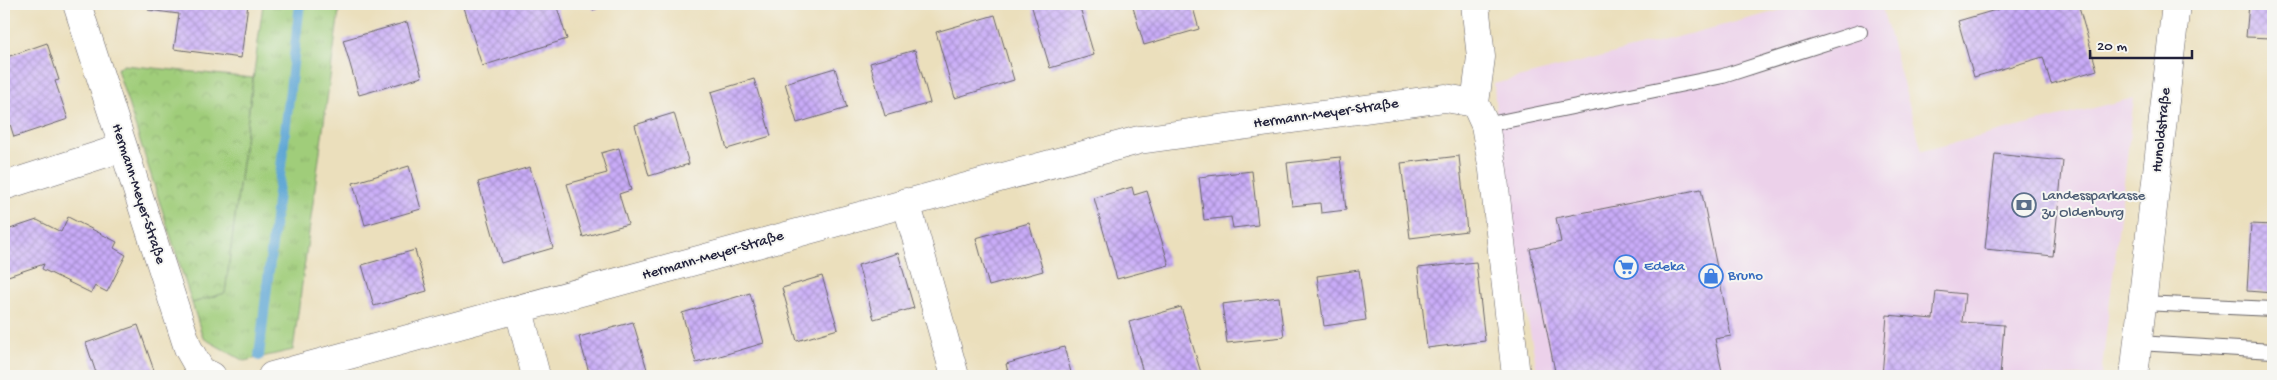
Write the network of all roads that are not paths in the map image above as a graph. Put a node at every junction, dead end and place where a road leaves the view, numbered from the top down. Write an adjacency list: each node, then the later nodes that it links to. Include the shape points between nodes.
1 (77, 4): 6 (street, Hermann-Meyer-Straße)
2 (1476, 4): 5 (street, via 1481,57)
3 (2176, 4): 9 (street, Hunoldstraße)
4 (1860, 32): 5 (lane, via 1723,76)
5 (1480, 114): 8 (street, Hermann-Meyer-Straße, via 1445,98 1139,140); 18 (street, via 1492,170)
6 (122, 148): 7 (street); 14 (street, Hermann-Meyer-Straße, via 188,348)
7 (4, 186)
8 (906, 202): 11 (street, Hermann-Meyer-Straße); 17 (street)
9 (2142, 303): 10 (lane); 12 (street, Hunoldstraße)
10 (2273, 308)
11 (520, 310): 15 (street, Hermann-Meyer-Straße); 16 (street)
12 (2138, 343): 13 (lane); 19 (street, Hunoldstraße)
13 (2273, 351)
14 (204, 374)
15 (272, 376)
16 (536, 376)
17 (955, 376)
18 (1516, 376)
19 (2134, 376)

